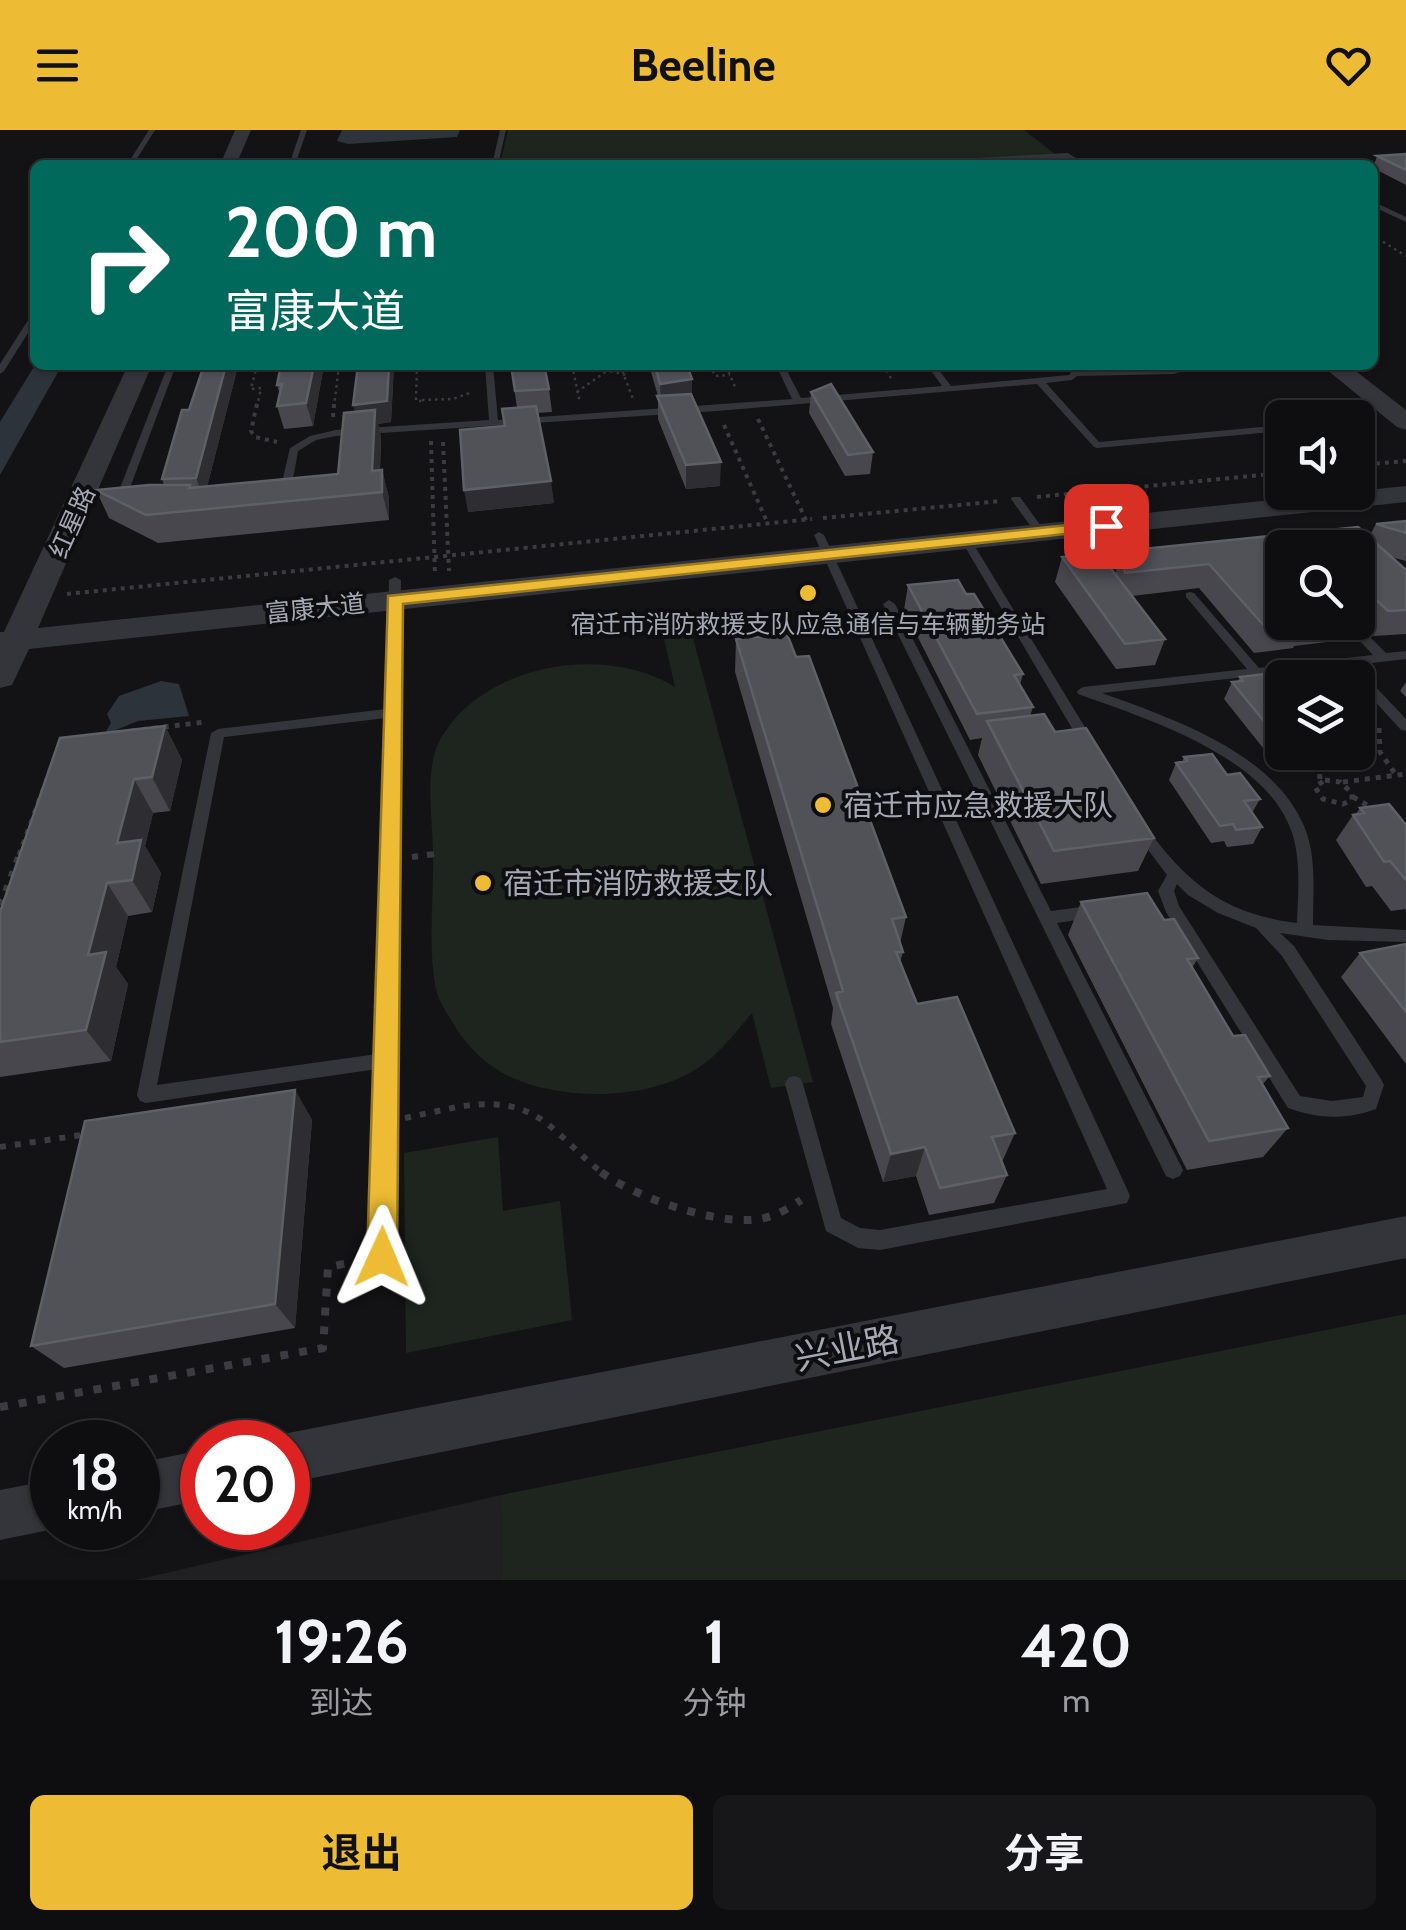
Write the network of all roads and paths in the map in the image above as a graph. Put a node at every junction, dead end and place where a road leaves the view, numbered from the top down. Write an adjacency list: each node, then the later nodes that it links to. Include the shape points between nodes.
1 (152, 130): 6 (lane)
2 (243, 130): 7 (street)
3 (304, 130): 8 (lane)
4 (502, 130): 9 (lane)
5 (1044, 139): 10 (street)
6 (133, 160)
7 (230, 160)
8 (294, 160)
9 (496, 160)
10 (1072, 160)
11 (1378, 197): 13 (lane)
12 (1378, 206): 14 (lane)
13 (1406, 211): 14 (lane)
14 (1391, 212): 15 (lane)
15 (1406, 220)
16 (1378, 239): 17 (path)
17 (1406, 256)
18 (30, 324): 36 (lane)
19 (138, 370): 73 (street, 红星路)
20 (170, 370): 64 (lane, via 123,493)
21 (256, 370): 55 (path, via 251,389 261,388 251,431 262,440)
22 (338, 370): 54 (path)
23 (417, 370): 44 (path, via 416,401)
24 (489, 370): 41 (lane)
25 (573, 370): 43 (path)
26 (599, 370): 37 (path)
27 (608, 370): 37 (path)
28 (622, 370): 39 (path)
29 (712, 370): 38 (path, via 714,376)
30 (782, 370): 45 (lane)
31 (935, 370): 42 (lane)
32 (1075, 370): 40 (lane, via 1062,380)
33 (1125, 370): 34 (lane)
34 (1177, 370)
35 (1339, 370): 50 (street)
36 (0, 372)
37 (605, 372): 39 (path); 43 (path)
38 (730, 374)
39 (626, 375): 48 (path)
40 (1039, 382): 42 (lane); 53 (lane, via 1096,446)
41 (491, 387): 44 (path); 51 (lane)
42 (949, 389): 45 (lane)
43 (578, 392): 49 (path)
44 (422, 400): 52 (path)
45 (798, 402): 46 (lane)
46 (752, 405): 47 (lane); 67 (path)
47 (717, 408): 48 (lane); 66 (path)
48 (637, 412): 51 (lane)
49 (582, 416)
50 (1406, 422)
51 (494, 423): 52 (lane)
52 (431, 428): 54 (lane); 69 (path); 69 (path)
53 (1265, 430)
54 (331, 434): 55 (lane)
55 (305, 442): 62 (lane, via 293,450 288,480)
56 (1406, 461): 57 (path)
57 (1375, 464)
58 (1406, 475): 60 (street)
59 (1265, 476): 65 (path)
60 (1375, 478)
61 (1265, 490): 65 (street, 富康大道)
62 (270, 494)
63 (1406, 494): 65 (street, 富康大道)
64 (146, 507)
65 (1028, 515): 67 (street, 富康大道); 67 (path); 68 (street, 富康大道)
66 (768, 524): 67 (path); 69 (path)
67 (818, 536): 68 (street, 富康大道); 69 (street, 富康大道); 70 (street, 富康大道); 114 (lane, via 1120,1196 880,1240 858,1238 833,1224)
68 (966, 540): 82 (lane)
69 (441, 566): 70 (street, 富康大道); 73 (path)
70 (395, 590): 73 (street, 富康大道); 84 (lane)
71 (1190, 595): 79 (lane)
72 (889, 604): 104 (lane, via 970,748)
73 (17, 624): 80 (street, 红星路)
74 (1366, 640): 76 (lane)
75 (1406, 655): 76 (lane)
76 (1383, 658): 77 (lane)
77 (1364, 660)
78 (1265, 671): 79 (lane)
79 (1256, 672): 81 (lane)
80 (0, 678)
81 (1084, 691): 82 (lane); 106 (lane, via 1182,727 1269,784 1295,820 1305,859)
82 (1058, 694): 88 (lane)
83 (1375, 694): 86 (lane)
84 (392, 714): 87 (lane); 108 (lane)
85 (1379, 725): 95 (path, via 1380,752)
86 (1406, 727)
87 (218, 732): 89 (path, via 213,722); 108 (lane, via 146,1096)
88 (1082, 733): 90 (lane); 92 (lane)
89 (125, 734)
90 (1065, 735)
91 (62, 754): 102 (path, via 51,764)
92 (1101, 764)
93 (1320, 770): 96 (path)
94 (1406, 774): 95 (path)
95 (1396, 775): 97 (path)
96 (1320, 781): 97 (path); 98 (path, via 1316,791 1329,802 1343,804)
97 (1340, 782): 98 (path)
98 (1353, 796): 100 (path)
99 (1129, 810): 101 (lane)
100 (1378, 815)
101 (1174, 875): 105 (lane); 105 (lane, via 1160,902 1294,1102 1346,1110 1370,1104 1375,1085 1288,952)
102 (0, 905)
103 (1117, 908): 104 (lane)
104 (1046, 918): 113 (lane)
105 (1260, 924): 106 (lane)
106 (1305, 931): 107 (lane)
107 (1406, 936)
108 (386, 1060): 110 (lane)
109 (794, 1084): 114 (lane)
110 (384, 1122): 114 (path, via 505,1101 550,1124 606,1176 638,1194 725,1220 784,1214); 116 (lane)
111 (105, 1131): 112 (path)
112 (0, 1147)
113 (1173, 1170)
114 (821, 1180)
115 (1406, 1237): 118 (street, 兴业路)
116 (382, 1257): 117 (path, via 328,1267 323,1348)
117 (0, 1408)
118 (310, 1454)
119 (30, 1509): 120 (street)
120 (0, 1515)

